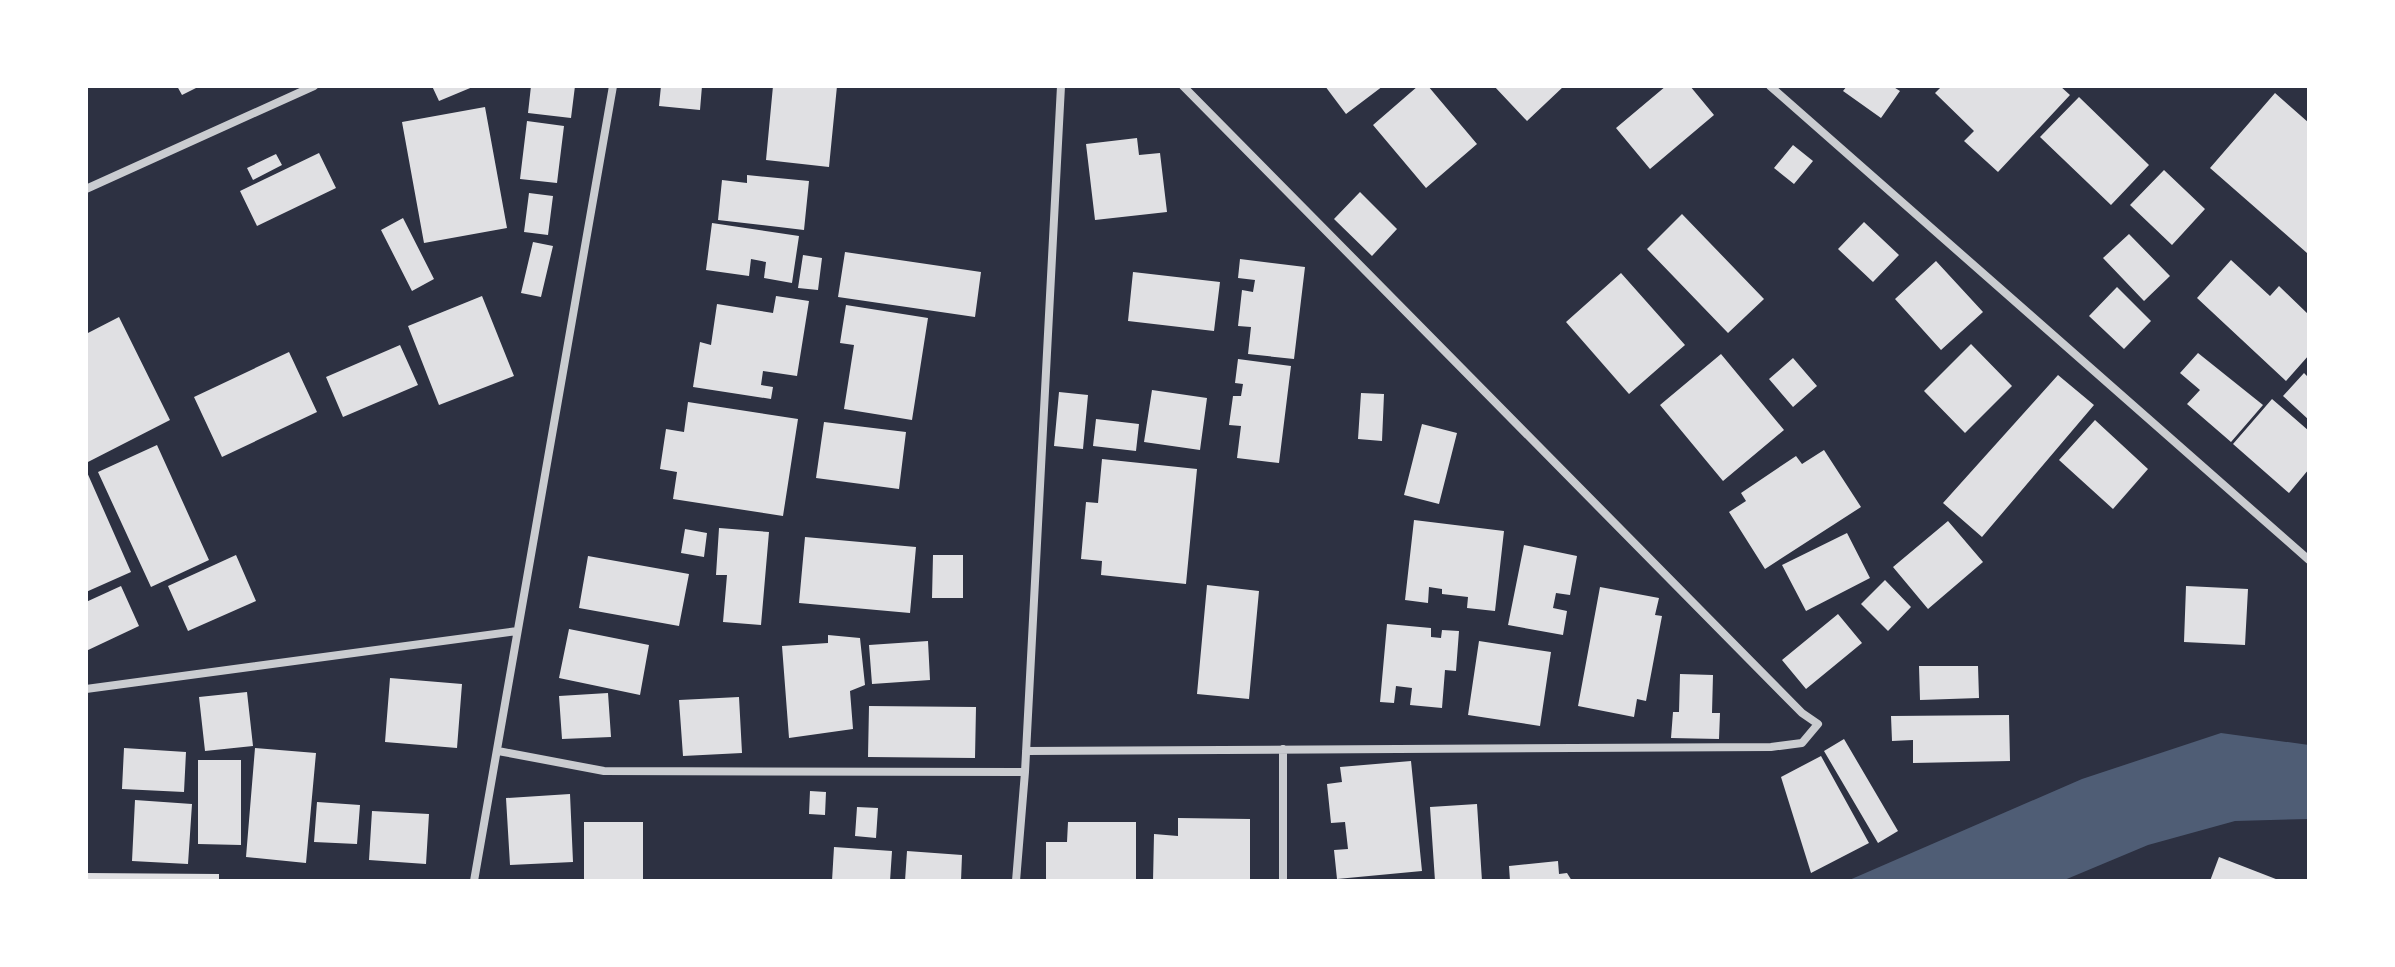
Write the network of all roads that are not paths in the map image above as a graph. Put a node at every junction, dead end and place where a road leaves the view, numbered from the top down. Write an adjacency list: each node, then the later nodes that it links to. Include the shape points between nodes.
1 (314, 86): 6 (street)
2 (613, 86): 8 (street)
3 (1061, 86): 12 (street)
4 (1183, 86): 10 (street, via 1818,724 1802,743 1771,747)
5 (1770, 86): 7 (street)
6 (86, 189)
7 (2309, 560)
8 (517, 631): 9 (street); 11 (street)
9 (86, 689)
10 (1283, 749): 12 (street); 16 (street)
11 (498, 751): 13 (street, via 604,771); 14 (street)
12 (1026, 751): 13 (street)
13 (1025, 772): 15 (street)
14 (474, 881)
15 (1016, 881)
16 (1283, 881)

